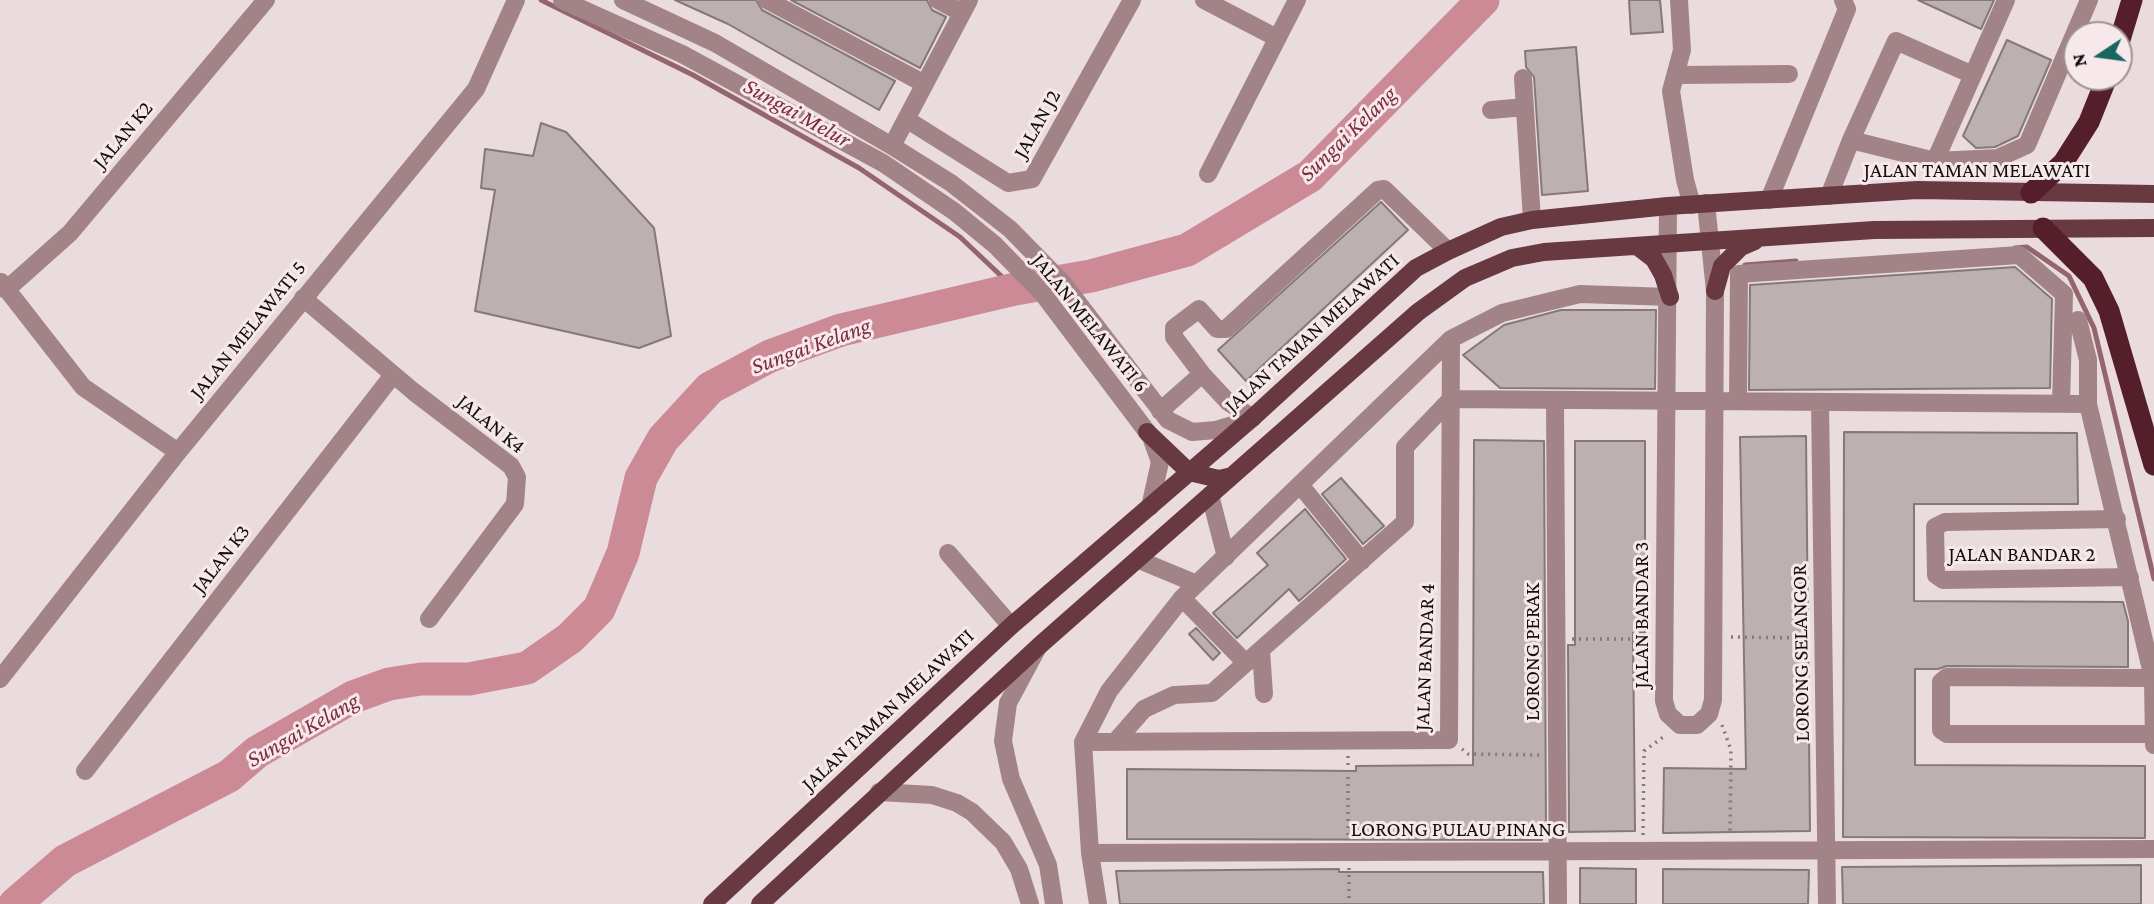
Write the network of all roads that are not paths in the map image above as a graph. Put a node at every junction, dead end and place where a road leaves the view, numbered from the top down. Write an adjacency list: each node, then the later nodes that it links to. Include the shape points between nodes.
1 (266, 0): 45 (street, JALAN K2, via 70,233)
2 (516, 0): 48 (street, JALAN MELAWATI 5, via 475,89)
3 (562, 0): 63 (street, JALAN MELAWATI 6, via 682,54 883,163 955,212 1043,294)
4 (623, 0): 28 (street, JALAN MELAWATI 6, via 715,43)
5 (767, 0): 22 (street)
6 (938, 0): 15 (street)
7 (1132, 0): 26 (street, JALAN J2, via 1032,179 1008,183)
8 (1204, 0): 17 (street)
9 (1297, 0): 17 (street)
10 (1679, 0): 19 (street, via 1682,50)
11 (1843, 0): 34 (street, via 1847,9)
12 (2006, 0): 20 (street)
13 (2089, 0): 29 (street, via 2027,145 1998,158)
14 (2132, 0): 16 (highway)
15 (965, 6): 22 (street)
16 (2126, 21)
17 (1277, 38): 30 (street)
18 (1789, 74): 19 (street)
19 (1678, 75): 35 (street, via 1671,91 1685,180)
20 (1973, 75): 27 (street, via 1895,41); 29 (street)
21 (1523, 78): 24 (street)
22 (925, 84): 26 (street)
23 (2101, 91): 31 (highway, via 2089,122 2063,163)
24 (1525, 107): 25 (street); 37 (street)
25 (1491, 110)
26 (906, 119): 28 (street)
27 (1851, 140): 29 (street); 33 (street)
28 (892, 146): 61 (street, JALAN MELAWATI 6, via 951,183 1010,229 1062,282)
29 (1935, 161)
30 (1208, 174)
31 (2031, 193): 32 (main road, JALAN TAMAN MELAWATI); 33 (main road, JALAN TAMAN MELAWATI, via 1917,190)
32 (2154, 194)
33 (1829, 196): 34 (main road, JALAN TAMAN MELAWATI)
34 (1769, 200): 35 (main road, JALAN TAMAN MELAWATI)
35 (1699, 204): 36 (main road, JALAN TAMAN MELAWATI); 41 (street)
36 (1668, 206): 37 (main road, JALAN TAMAN MELAWATI); 42 (street, JALAN BANDAR 3)
37 (1532, 220): 44 (main road, JALAN TAMAN MELAWATI, via 1501,227)
38 (2043, 228): 39 (main road); 40 (main road); 65 (highway, via 2093,278 2109,311)
39 (2154, 228)
40 (1765, 237): 41 (main road); 46 (main road, via 1741,247 1722,266)
41 (1709, 241): 42 (main road); 46 (street)
42 (1670, 244): 43 (main road); 47 (street, JALAN BANDAR 3)
43 (1637, 246): 47 (main road, via 1654,259); 67 (main road, via 1545,252 1513,258 1465,278 1418,312)
44 (1448, 251): 51 (street, via 1384,189 1378,190 1226,329 1217,330 1199,309 1174,328 1174,337); 62 (main road, JALAN TAMAN MELAWATI, via 1416,268)
45 (3, 285): 64 (street, via 83,387)
46 (1715, 291): 56 (street)
47 (1670, 297): 50 (street, via 1580,294 1502,313); 55 (street, JALAN BANDAR 3)
48 (303, 298): 52 (street, JALAN K4); 64 (street, JALAN MELAWATI 5)
49 (2078, 320): 60 (street, via 2088,360)
50 (1451, 339): 53 (street, JALAN BANDAR 4); 68 (street)
51 (1202, 374): 61 (street); 62 (street)
52 (393, 375): 79 (street, JALAN K4, via 511,466 517,477 515,504); 91 (street, JALAN K3)
53 (1451, 399): 54 (street); 75 (street, via 1405,447 1405,522); 89 (street, JALAN BANDAR 4, via 1449,740)
54 (1555, 400): 55 (street); 95 (street, LORONG PERAK)
55 (1666, 401): 56 (street); 56 (street, JALAN BANDAR 3, via 1664,701 1668,715 1679,725 1697,725 1709,714 1713,699)
56 (1715, 401): 57 (street)
57 (1738, 401): 58 (street); 59 (street, via 1739,274 2019,255 2064,294)
58 (1820, 402): 59 (street); 94 (street, LORONG SELANGOR)
59 (2061, 403): 60 (street)
60 (2088, 404): 71 (street)
61 (1160, 411): 62 (street, JALAN MELAWATI 6, via 1192,432)
62 (1252, 419): 66 (main road, JALAN TAMAN MELAWATI)
63 (1147, 432): 66 (main road); 70 (street, JALAN MELAWATI 6, via 1160,462)
64 (178, 452): 85 (street, JALAN MELAWATI 5)
65 (2154, 466)
66 (1189, 472): 67 (main road, via 1219,479); 70 (main road, JALAN TAMAN MELAWATI)
67 (1236, 475): 69 (main road)
68 (1301, 486): 73 (street); 75 (street)
69 (1210, 495): 73 (street); 74 (main road)
70 (1150, 507): 80 (main road, JALAN TAMAN MELAWATI)
71 (2117, 519): 76 (street); 76 (street, JALAN BANDAR 2, via 1945,522 1935,527 1936,575 1943,580)
72 (948, 553): 80 (street)
73 (1226, 557): 77 (street)
74 (1139, 560): 77 (street); 81 (main road)
75 (1362, 561): 82 (street)
76 (2130, 577): 84 (street)
77 (1197, 584): 78 (street)
78 (1182, 598): 83 (street); 88 (street, via 1109,691)
79 (429, 619)
80 (1011, 626): 97 (main road, JALAN TAMAN MELAWATI)
81 (1039, 646): 92 (main road); 100 (street, via 1008,704 1003,741 1011,779 1048,865)
82 (1261, 651): 83 (street); 86 (street)
83 (1247, 663): 89 (street, via 1212,694 1174,695 1144,709)
84 (2153, 678): 87 (street); 87 (street, via 1947,677 1941,682 1941,730 1947,734)
85 (0, 679)
86 (1264, 694)
87 (2154, 734): 90 (street)
88 (1083, 742): 89 (street, JALAN BANDAR 4); 96 (street)
89 (1115, 742)
90 (2154, 745)
91 (85, 771)
92 (879, 792): 98 (main road); 99 (street, via 932,795 972,812 1003,842 1019,869)
93 (2154, 849): 94 (street, LORONG PULAU PINANG)
94 (1826, 850): 95 (street, LORONG PULAU PINANG); 103 (street, LORONG SELANGOR)
95 (1557, 852): 96 (street, LORONG PULAU PINANG); 102 (street, LORONG PERAK)
96 (1090, 853): 101 (street)
97 (712, 904)
98 (760, 904)
99 (1030, 904)
100 (1054, 904)
101 (1098, 904)
102 (1558, 904)
103 (1827, 904)

